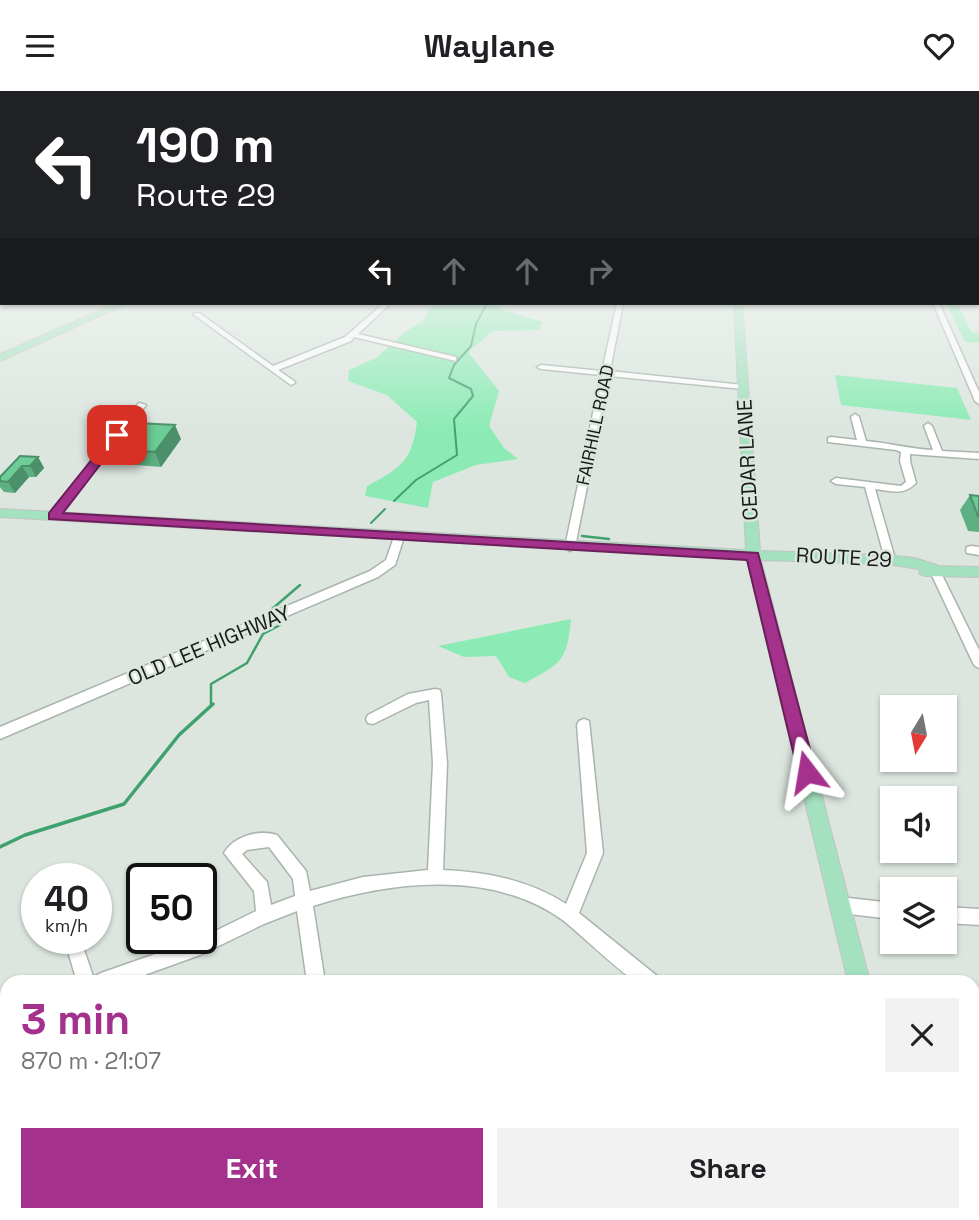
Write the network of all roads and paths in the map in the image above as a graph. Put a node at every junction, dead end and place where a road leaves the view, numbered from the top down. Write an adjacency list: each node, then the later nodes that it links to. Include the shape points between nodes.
1 (61, 325): 9 (main road)
2 (75, 325): 10 (main road)
3 (212, 325): 13 (street)
4 (366, 325): 8 (street)
5 (616, 325): 14 (street, FAIRHILL ROAD)
6 (739, 325): 16 (main road, CEDAR LANE)
7 (946, 325): 17 (street)
8 (355, 335): 11 (street); 13 (street)
9 (0, 351)
10 (0, 358)
11 (453, 359)
12 (541, 367): 14 (street)
13 (272, 369): 15 (street)
14 (607, 373): 16 (street); 31 (street, FAIRHILL ROAD)
15 (291, 383)
16 (743, 387): 32 (main road, CEDAR LANE)
17 (979, 401)
18 (142, 405): 29 (street)
19 (855, 417): 22 (street)
20 (928, 426): 24 (street)
21 (831, 440): 22 (street)
22 (862, 443): 23 (street)
23 (906, 451): 24 (street); 27 (street, via 908,487)
24 (938, 452): 25 (street)
25 (979, 457)
26 (836, 481): 27 (street)
27 (869, 485): 33 (street)
28 (0, 513): 29 (main road, ROUTE 29)
29 (53, 516): 30 (main road, ROUTE 29)
30 (399, 537): 31 (main road, ROUTE 29); 39 (street, OLD LEE HIGHWAY, via 391,562 374,574)
31 (570, 547): 32 (main road, ROUTE 29)
32 (753, 556): 33 (main road, ROUTE 29); 34 (main road, ROUTE 29, via 788,564); 42 (main road, CEDAR LANE)
33 (890, 559): 34 (main road, ROUTE 29)
34 (934, 569): 35 (main road, ROUTE 29); 36 (street)
35 (979, 572)
36 (979, 663)
37 (373, 719): 40 (street, via 413,698 435,694 440,763)
38 (584, 725): 45 (street, via 595,853)
39 (0, 733)
40 (435, 876): 41 (street); 45 (street, via 512,886)
41 (303, 902): 44 (street); 44 (street, via 300,876 272,840 244,843 232,853 261,888); 51 (street)
42 (840, 905): 43 (street); 53 (main road, CEDAR LANE)
43 (880, 910)
44 (265, 915): 50 (street, via 194,949)
45 (570, 915): 52 (street)
46 (957, 916): 47 (street)
47 (979, 917)
48 (77, 954): 49 (street)
49 (84, 975)
50 (121, 975)
51 (315, 975)
52 (638, 975)
53 (857, 975)

